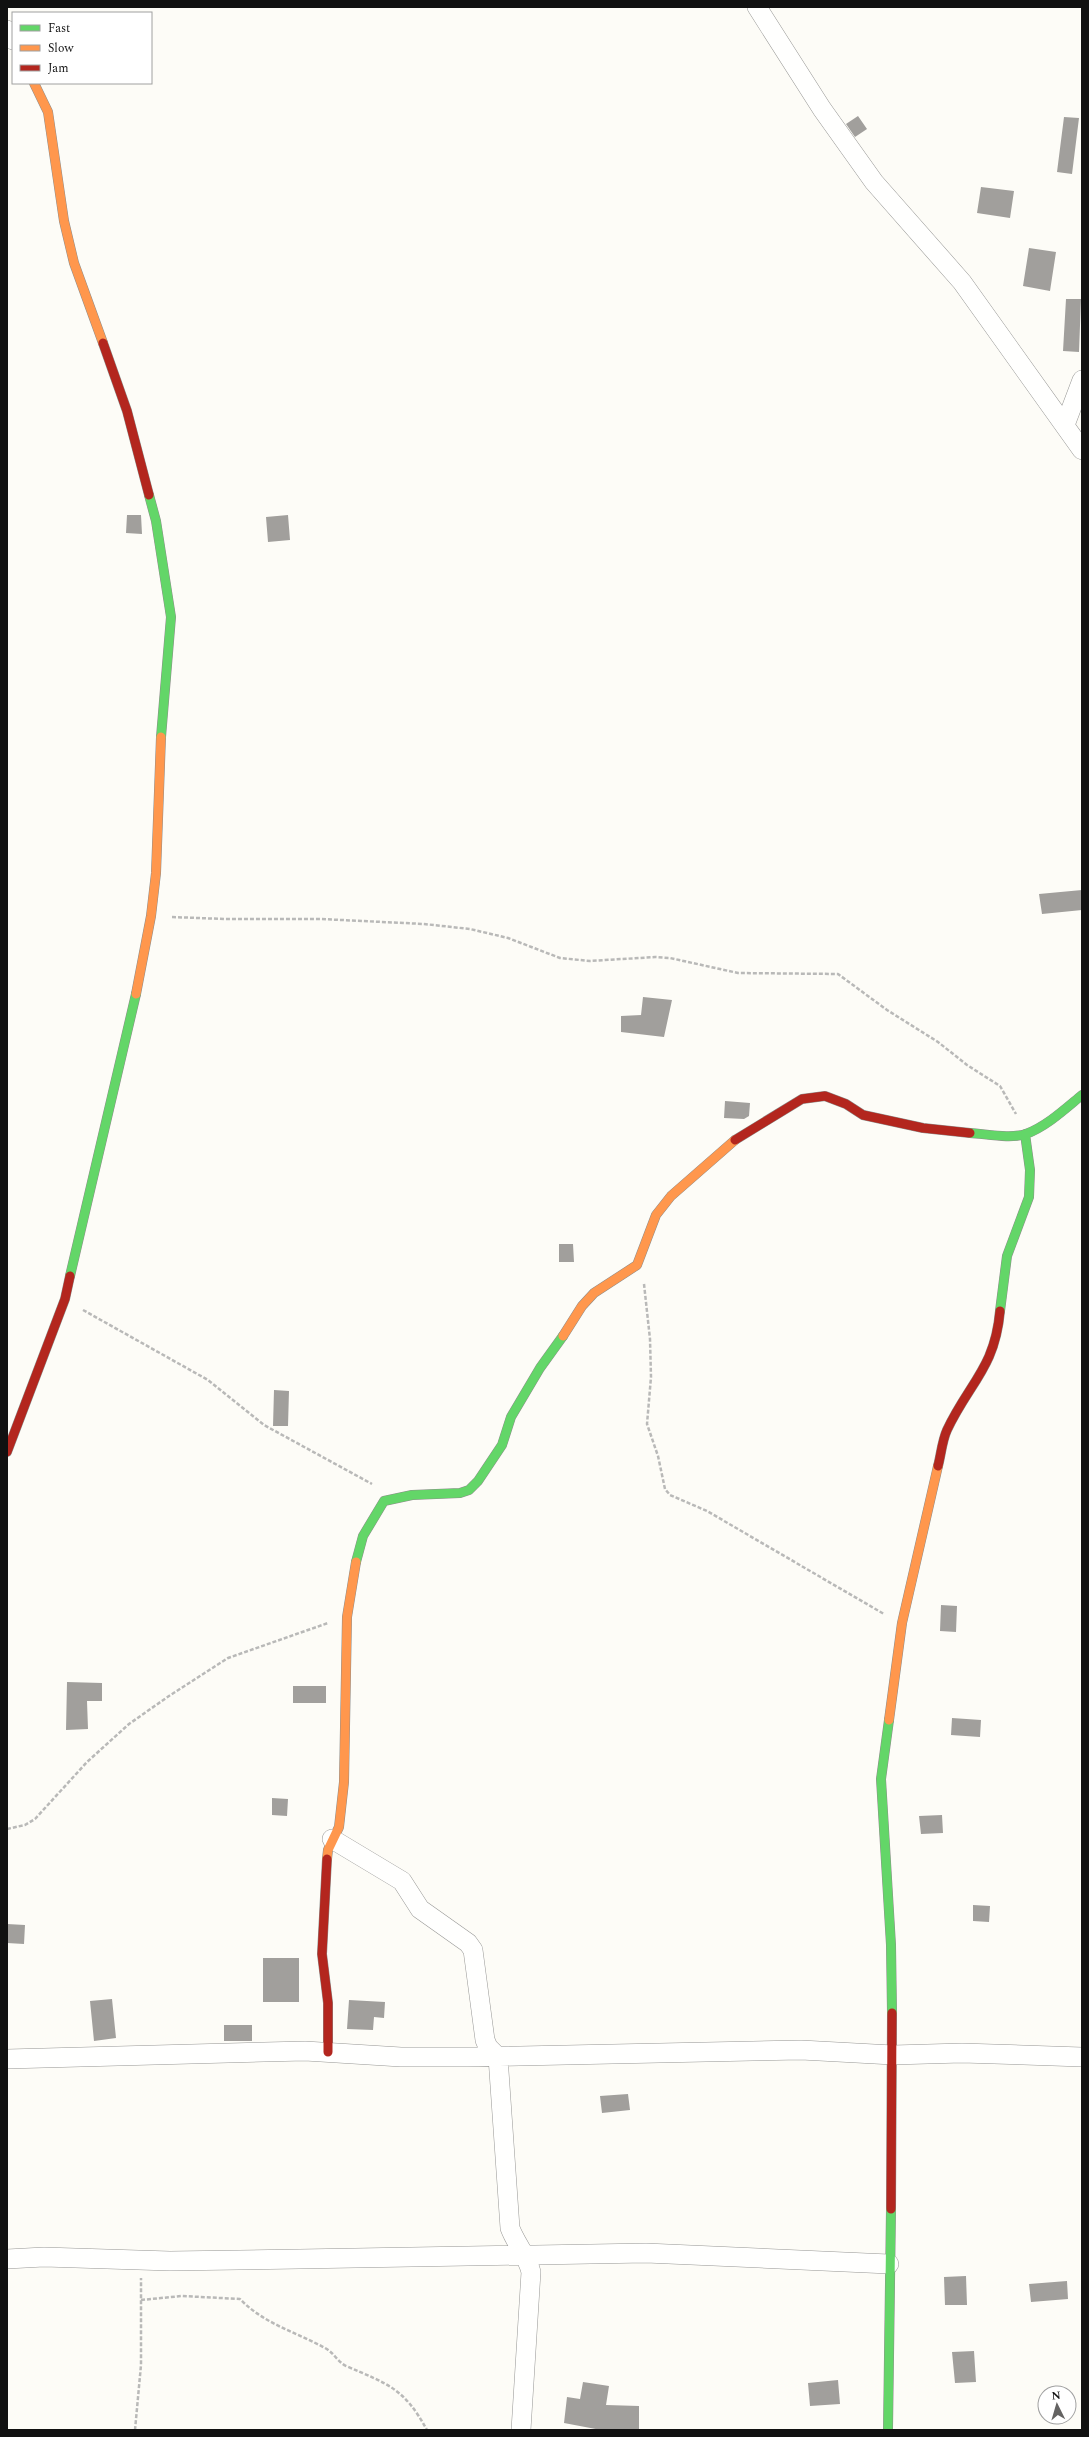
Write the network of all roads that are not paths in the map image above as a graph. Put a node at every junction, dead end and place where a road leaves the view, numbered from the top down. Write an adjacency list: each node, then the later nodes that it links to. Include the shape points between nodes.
1 (757, 7): 4 (street, via 822,109 874,182 962,282)
2 (34, 84): 8 (street, via 48,112 64,221 74,263 127,411 156,521 171,617 160,755 156,873 151,916 128,1036 65,1299)
3 (1082, 380): 4 (street)
4 (1065, 425): 5 (street)
5 (1082, 450)
6 (1082, 1095): 7 (street, via 1052,1120)
7 (1025, 1134): 9 (street, via 995,1135 923,1128 862,1115 846,1104 824,1096 802,1099 740,1136 671,1196 656,1216 637,1265 594,1293 582,1306 511,1417 502,1445 469,1490 384,1501 363,1536 358,1550 347,1617 343,1790 339,1826); 11 (street, via 1031,1169 1031,1188 1027,1206 1005,1262 1000,1326 992,1356 958,1408 946,1432 902,1624 881,1779 891,1946)
8 (7, 1452)
9 (332, 1839): 10 (street, via 328,1850 322,1954 328,2003); 12 (street, via 402,1881 420,1909 468,1943 473,1950 476,1967 485,2040)
10 (328, 2052): 12 (street, via 401,2057); 14 (street)
11 (893, 2055): 12 (street, via 801,2050); 13 (street, via 962,2053); 17 (street)
12 (498, 2057): 15 (street, via 510,2228 514,2240)
13 (1082, 2057)
14 (7, 2058)
15 (525, 2255): 16 (street, via 141,2260 44,2257); 17 (street, via 646,2253); 18 (street, via 531,2272)
16 (7, 2259)
17 (889, 2264): 19 (street)
18 (521, 2430)
19 (888, 2430)

